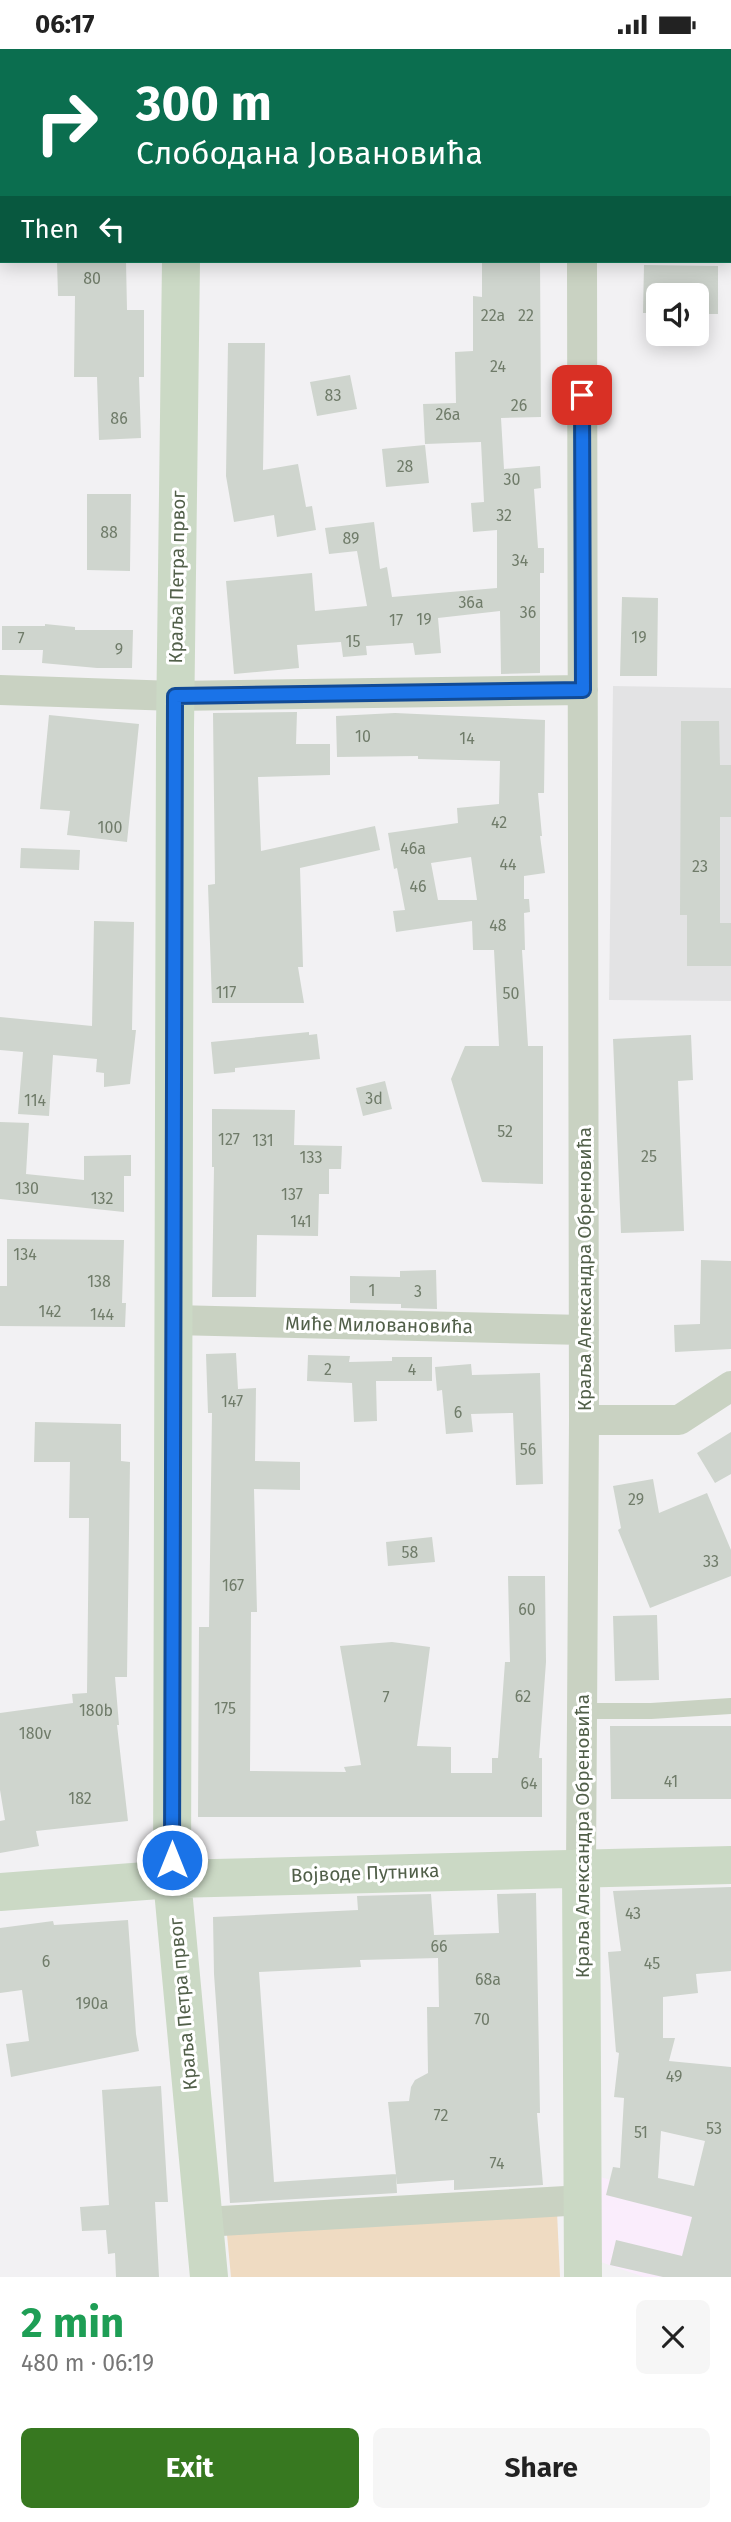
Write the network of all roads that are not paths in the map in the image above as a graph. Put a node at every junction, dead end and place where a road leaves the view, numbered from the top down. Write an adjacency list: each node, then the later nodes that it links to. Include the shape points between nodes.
1 (181, 263): 5 (main road, Краља Петра првог)
2 (582, 263): 4 (street, Краља Александра Обреновића)
3 (0, 690): 5 (street)
4 (583, 690): 5 (street); 7 (street, Краља Александра Обреновића)
5 (175, 696): 6 (main road, Краља Петра првог)
6 (174, 1320): 7 (street, Миће Миловановића); 14 (main road, Краља Петра првог)
7 (584, 1330): 9 (street, Краља Александра Обреновића)
8 (731, 1386): 9 (street, via 679,1420)
9 (584, 1420): 11 (street, Краља Александра Обреновића)
10 (731, 1706): 11 (lane)
11 (582, 1711): 13 (street, Краља Александра Обреновића)
12 (731, 1865): 13 (main road, Војводе Путника)
13 (581, 1867): 14 (main road, Војводе Путника); 16 (main road, Краља Александра Обреновића)
14 (172, 1879): 15 (main road, Војводе Путника); 17 (main road, Краља Петра првог)
15 (0, 1892)
16 (583, 2200): 17 (street); 19 (main road, Краља Александра Обреновића)
17 (204, 2222): 18 (main road, Краља Петра првог)
18 (209, 2277)
19 (583, 2277)

